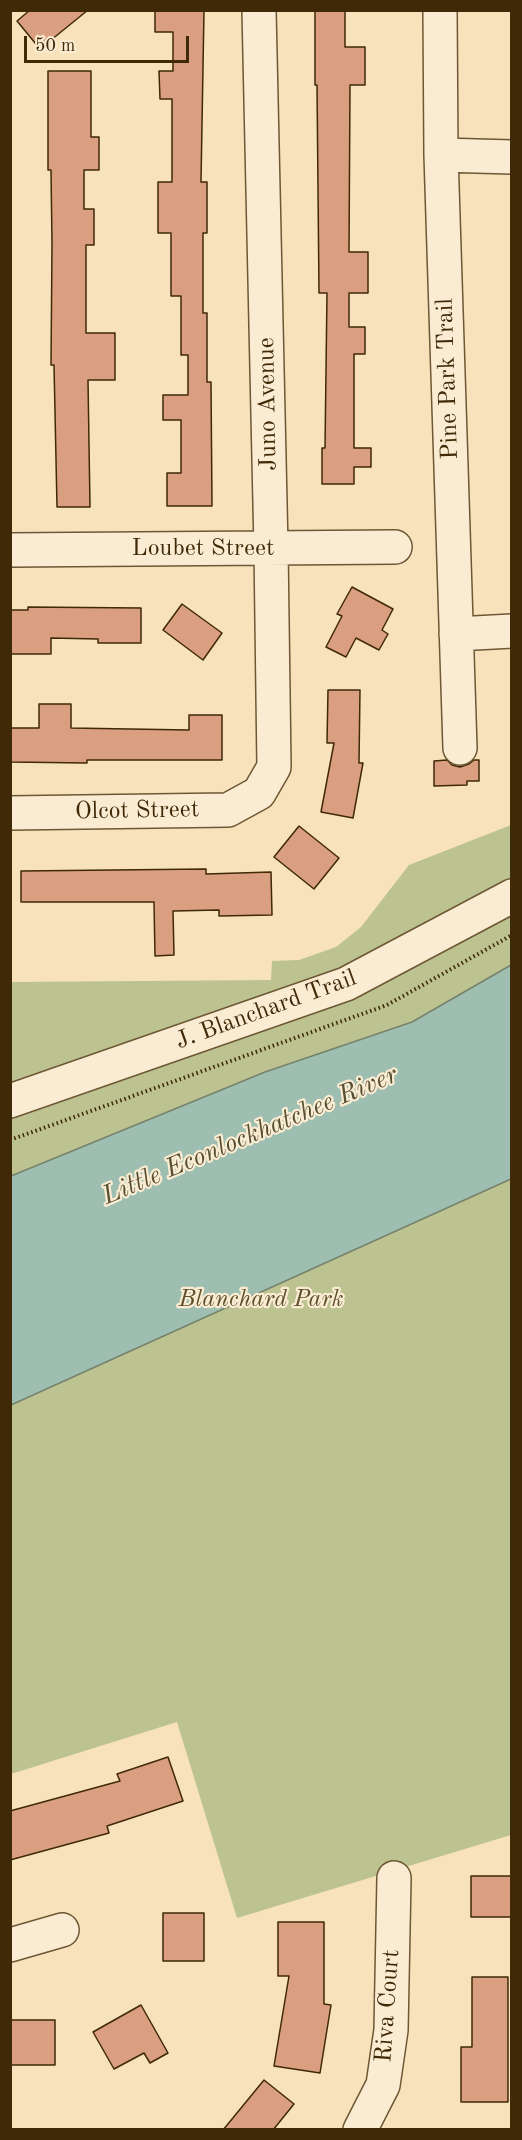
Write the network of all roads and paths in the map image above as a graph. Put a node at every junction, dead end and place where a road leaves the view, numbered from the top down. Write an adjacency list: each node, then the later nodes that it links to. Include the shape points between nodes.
1 (259, 10): 6 (street, Juno Avenue)
2 (440, 10): 3 (street, Pine Park Trail)
3 (441, 155): 4 (street); 9 (street, Pine Park Trail)
4 (512, 157)
5 (395, 547): 6 (street, Loubet Street)
6 (272, 548): 7 (street, Loubet Street); 11 (street, Juno Avenue, via 274,767)
7 (10, 550)
8 (512, 631): 9 (street)
9 (456, 634): 10 (street, Pine Park Trail)
10 (460, 748)
11 (259, 794): 12 (street, Olcot Street, via 228,810)
12 (10, 813)
13 (512, 896): 15 (street, J. Blanchard Trail, via 346,984)
14 (512, 935): 16 (path, via 387,1005)
15 (10, 1101)
16 (10, 1140)
17 (394, 1878): 20 (street, Riva Court, via 391,2030 382,2085)
18 (62, 1930): 19 (street)
19 (10, 1946)
20 (360, 2130)

